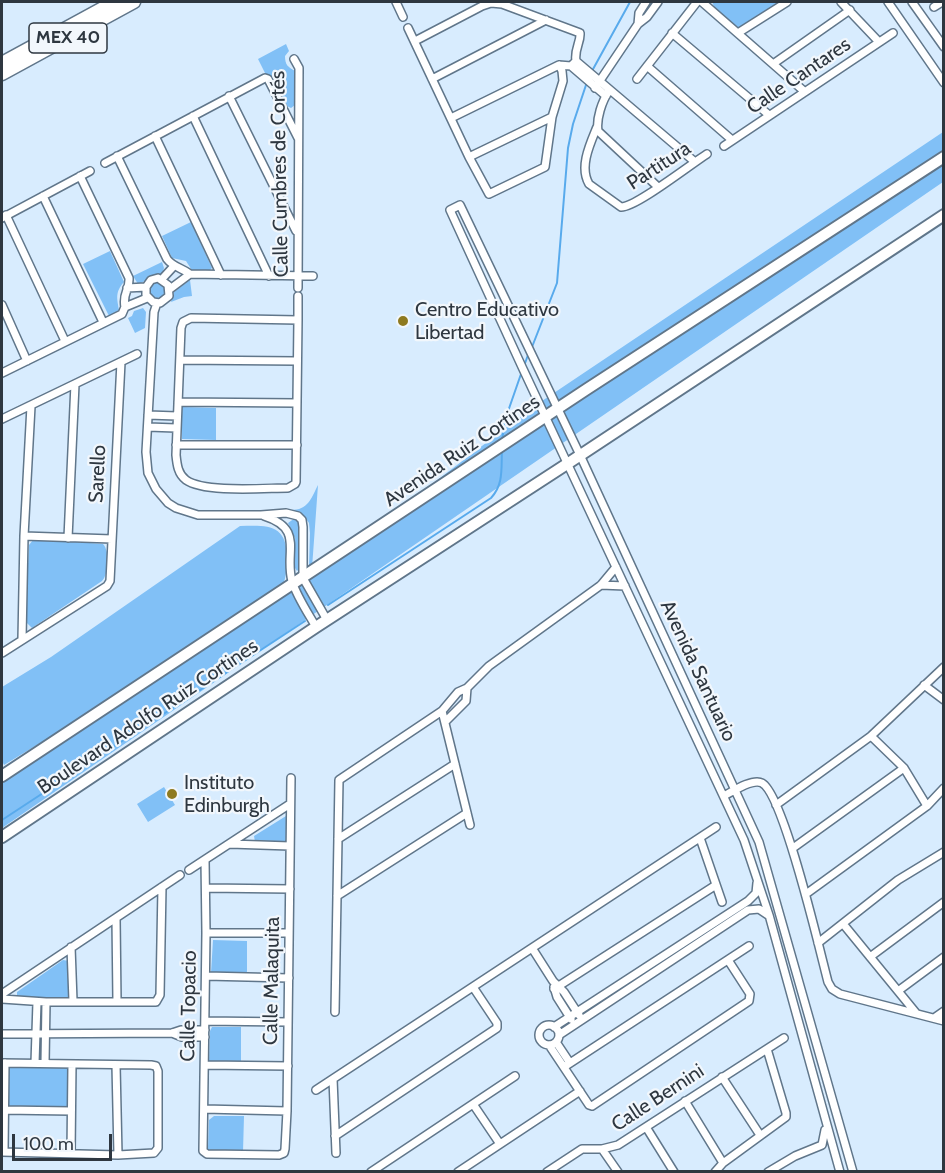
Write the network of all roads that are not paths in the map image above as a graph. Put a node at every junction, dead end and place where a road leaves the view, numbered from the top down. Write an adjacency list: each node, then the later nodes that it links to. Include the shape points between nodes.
1 (114, 2): 25 (highway, MEX 40)
2 (135, 2): 30 (highway, MEX 40)
3 (398, 2): 14 (street)
4 (646, 2): 16 (street)
5 (658, 2): 16 (street)
6 (699, 2): 18 (street); 19 (street)
7 (787, 2): 19 (street)
8 (841, 2): 13 (street)
9 (888, 2): 34 (street)
10 (912, 2): 23 (street)
11 (942, 2): 12 (street)
12 (934, 7)
13 (850, 10): 22 (street); 27 (street)
14 (403, 17)
15 (546, 20): 21 (street, via 491,3); 26 (street, via 578,31); 31 (street)
16 (638, 24): 33 (street)
17 (408, 28): 21 (street)
18 (672, 33): 29 (street); 38 (street)
19 (738, 33): 27 (street)
20 (893, 33): 22 (street, Calle Cantares)
21 (415, 41): 31 (street)
22 (879, 42): 35 (street, Calle Cantares)
23 (944, 47)
24 (294, 59): 44 (street, Calle Cumbres de Cortés, via 299,68)
25 (2, 63)
26 (573, 64): 28 (street); 33 (street)
27 (773, 64): 35 (street)
28 (558, 65): 40 (street, via 563,81); 41 (street)
29 (647, 66): 32 (street); 45 (street)
30 (2, 74)
31 (432, 79): 41 (street)
32 (637, 79)
33 (595, 82): 36 (street)
34 (944, 83)
35 (805, 92): 38 (street, Calle Cantares)
36 (608, 94): 42 (street); 51 (street)
37 (229, 96): 39 (street); 44 (street, via 264,78 268,80); 59 (street)
38 (769, 115): 45 (street, Calle Cantares)
39 (193, 116): 43 (street); 63 (street)
40 (552, 117): 49 (street); 49 (street, via 545,166 491,194)
41 (451, 118): 49 (street)
42 (597, 127): 55 (street, via 600,135); 55 (street, Partitura, via 588,150 585,174 589,184 624,208)
43 (155, 136): 48 (street); 62 (street)
44 (298, 138): 59 (street, Calle Cumbres de Cortés)
45 (732, 140): 46 (street, Calle Cantares)
46 (724, 146)
47 (707, 154): 51 (street, Partitura)
48 (117, 156): 52 (street); 60 (street, via 167,260)
49 (469, 157)
50 (944, 157): 87 (main road, Avenida Ruiz Cortines)
51 (695, 162): 55 (street, Partitura)
52 (105, 163)
53 (90, 171): 54 (street)
54 (80, 176): 56 (street); 68 (street, via 128,276)
55 (658, 187)
56 (43, 196): 58 (street); 75 (street)
57 (944, 215): 96 (main road)
58 (4, 217): 76 (street)
59 (298, 234): 64 (street, Calle Cumbres de Cortés)
60 (174, 266): 61 (street); 66 (street)
61 (190, 274): 62 (street); 69 (street)
62 (221, 275): 63 (street)
63 (269, 276): 64 (street)
64 (298, 276): 65 (street); 74 (street, Calle Cumbres de Cortés)
65 (313, 276)
66 (162, 279): 67 (street, via 154,279); 69 (street)
67 (146, 287): 68 (street); 70 (street)
68 (127, 288): 73 (street, via 123,297)
69 (170, 289): 71 (street, via 167,299)
70 (147, 298): 71 (street); 73 (street)
71 (157, 303): 88 (street)
72 (2, 305): 79 (street)
73 (125, 307): 75 (street, via 124,312)
74 (298, 320): 78 (street, via 188,319 181,328); 80 (street, Calle Cumbres de Cortés)
75 (104, 322): 76 (street)
76 (65, 341): 79 (street)
77 (137, 354): 81 (street)
78 (180, 360): 80 (street); 84 (street)
79 (27, 361): 82 (street)
80 (297, 361): 85 (street, Calle Cumbres de Cortés)
81 (121, 362): 83 (street); 101 (street, Sarello)
82 (2, 374)
83 (75, 384): 86 (street); 100 (street)
84 (178, 402): 85 (street); 89 (street)
85 (297, 403): 95 (street, Calle Cumbres de Cortés)
86 (31, 406): 91 (street); 99 (street)
87 (557, 409): 90 (main road, Avenida Ruiz Cortines); 90 (street, Avenida Santuario, via 460,205 450,210); 96 (street, Avenida Santuario)
88 (148, 415): 89 (street); 92 (street)
89 (177, 416): 93 (street)
90 (546, 417): 97 (street, Avenida Santuario); 103 (main road, Avenida Ruiz Cortines)
91 (2, 419)
92 (148, 428): 93 (street); 98 (street, via 148,473 168,503 198,515)
93 (176, 428): 94 (street)
94 (176, 445): 95 (street); 95 (street, Calle Cumbres de Cortés, via 177,467 185,479 202,487 221,488 291,487 296,482)
95 (297, 446)
96 (580, 455): 97 (main road); 108 (street, Avenida Santuario)
97 (567, 464): 102 (street, Avenida Santuario); 107 (main road)
98 (261, 516): 103 (street, via 291,514 300,518 304,534); 104 (street, via 280,523 290,535)
99 (24, 537): 100 (street); 111 (street)
100 (69, 538): 101 (street)
101 (112, 539): 111 (street, Sarello, via 111,577 107,586)
102 (616, 567): 105 (street); 106 (street, Avenida Santuario)
103 (303, 578): 104 (main road, Avenida Ruiz Cortines); 107 (street)
104 (293, 585): 109 (street); 122 (main road, Avenida Ruiz Cortines)
105 (601, 585): 106 (street); 115 (street, via 489,666)
106 (625, 586): 110 (street, Avenida Santuario)
107 (327, 620): 109 (main road)
108 (658, 624): 110 (street); 125 (street, Avenida Santuario)
109 (316, 627): 133 (main road, Boulevard Adolfo Ruiz Cortines)
110 (646, 631): 126 (street, Avenida Santuario)
111 (22, 639): 112 (street)
112 (2, 653)
113 (944, 667): 114 (street)
114 (924, 685): 116 (street); 119 (street)
115 (467, 688): 117 (street, via 458,692); 118 (street, via 466,701)
116 (944, 700)
117 (442, 711): 118 (street); 135 (street, via 341,777)
118 (445, 722): 120 (street)
119 (871, 736): 121 (street); 128 (street)
120 (455, 764): 130 (street); 135 (street)
121 (904, 768): 129 (street); 138 (street)
122 (2, 776)
123 (291, 778): 127 (street, Calle Malaquita)
124 (944, 788): 129 (street)
125 (735, 790): 126 (street); 128 (street, via 761,782); 171 (street, Avenida Santuario, via 764,857)
126 (724, 796): 143 (street, Avenida Santuario)
127 (290, 804): 136 (street); 137 (street, Calle Malaquita)
128 (776, 805): 138 (street)
129 (927, 806): 148 (street)
130 (467, 813): 131 (street); 149 (street)
131 (470, 825)
132 (716, 827): 134 (street)
133 (2, 837)
134 (700, 838): 144 (street); 160 (street)
135 (338, 839): 149 (street)
136 (230, 844): 137 (street); 140 (street)
137 (290, 846): 147 (street, Calle Malaquita)
138 (793, 848): 148 (street)
139 (944, 852): 154 (street, via 898,880)
140 (205, 860): 141 (street); 146 (street, Calle Topacio)
141 (189, 870)
142 (180, 875): 145 (street)
143 (758, 881): 152 (street, Avenida Santuario); 179 (street, via 756,893 748,901)
144 (716, 885): 150 (street); 166 (street)
145 (162, 887): 153 (street); 175 (street, via 159,998 153,1003)
146 (206, 888): 147 (street); 155 (street, Calle Topacio)
147 (290, 889): 156 (street, Calle Malaquita)
148 (806, 894): 157 (street)
149 (337, 896): 178 (street)
150 (722, 902)
151 (944, 902): 161 (street)
152 (769, 915): 176 (street, Avenida Santuario); 183 (street, via 759,909 748,910)
153 (116, 918): 159 (street); 175 (street)
154 (844, 924): 157 (street); 161 (street)
155 (206, 933): 156 (street); 164 (street, Calle Topacio)
156 (289, 933): 165 (street, Calle Malaquita)
157 (818, 943): 180 (street, via 828,982 836,992)
158 (749, 946): 163 (street)
159 (71, 947): 169 (street); 172 (street)
160 (532, 948): 166 (street); 167 (street)
161 (870, 957): 168 (street)
162 (944, 957): 168 (street)
163 (728, 960): 202 (street); 208 (street, via 750,994 749,1001 592,1106)
164 (206, 976): 165 (street); 184 (street, Calle Topacio)
165 (289, 978): 186 (street, Calle Malaquita)
166 (555, 985): 179 (street); 181 (street)
167 (473, 987): 206 (street); 218 (street, via 497,1028)
168 (898, 991): 180 (street)
169 (2, 994)
170 (2, 999): 173 (street)
171 (804, 1000): 176 (street); 237 (street, Avenida Santuario)
172 (73, 1001): 174 (street); 175 (street)
173 (37, 1002): 174 (street); 190 (street)
174 (46, 1002): 191 (street)
175 (117, 1002)
176 (793, 1003): 215 (street, Avenida Santuario)
177 (944, 1011): 182 (street)
178 (335, 1012)
179 (577, 1012): 181 (street); 183 (street)
180 (916, 1012): 182 (street)
181 (569, 1017): 187 (street); 188 (street)
182 (934, 1018): 185 (street)
183 (582, 1019): 187 (street)
184 (205, 1021): 186 (street); 192 (street, Calle Topacio)
185 (944, 1021)
186 (288, 1022): 203 (street, Calle Malaquita)
187 (574, 1024): 194 (street)
188 (554, 1027): 194 (street); 194 (street, via 544,1027 539,1035 543,1044)
189 (2, 1034): 190 (street)
190 (37, 1034): 191 (street); 197 (street)
191 (46, 1034): 192 (street, via 181,1030); 198 (street)
192 (205, 1034): 201 (street, Calle Topacio)
193 (784, 1038): 195 (street, Calle Bernini)
194 (555, 1041): 202 (street)
195 (767, 1049): 205 (street, Calle Bernini); 217 (street, via 786,1113 783,1120)
196 (3, 1063): 197 (street); 212 (street)
197 (35, 1063): 198 (street)
198 (45, 1063): 199 (street)
199 (72, 1064): 200 (street); 213 (street)
200 (116, 1065): 224 (street); 224 (street, via 154,1065 158,1071 157,1150 151,1155)
201 (205, 1065): 203 (street); 211 (street, Calle Topacio)
202 (567, 1065): 208 (street)
203 (288, 1066): 214 (street, Calle Malaquita)
204 (515, 1076): 210 (street)
205 (722, 1077): 209 (street, Calle Bernini); 217 (street)
206 (333, 1079): 207 (street); 218 (street)
207 (316, 1090)
208 (580, 1091): 219 (street)
209 (685, 1101): 216 (street, Calle Bernini); 226 (street)
210 (473, 1104): 219 (street); 228 (street)
211 (204, 1109): 214 (street); 225 (street, Calle Topacio, via 204,1153)
212 (4, 1110): 213 (street); 221 (street)
213 (71, 1111): 222 (street)
214 (287, 1111): 225 (street, Calle Malaquita, via 285,1149)
215 (825, 1117): 235 (street, via 826,1136 822,1145); 236 (street, Avenida Santuario)
216 (646, 1127): 220 (street, Calle Bernini, via 618,1145); 233 (street)
217 (759, 1135): 226 (street)
218 (335, 1136): 223 (street)
219 (500, 1144): 229 (street)
220 (602, 1149): 227 (street, Calle Bernini, via 582,1149); 232 (street)
221 (3, 1152): 222 (street)
222 (71, 1153): 224 (street)
223 (336, 1153)
224 (118, 1155)
225 (279, 1155)
226 (723, 1163): 234 (street)
227 (558, 1164): 230 (street, Calle Bernini); 231 (street)
228 (371, 1172)
229 (458, 1172)
230 (547, 1172)
231 (563, 1172)
232 (618, 1172)
233 (674, 1172)
234 (715, 1172)
235 (768, 1172)
236 (840, 1172)
237 (853, 1172)

